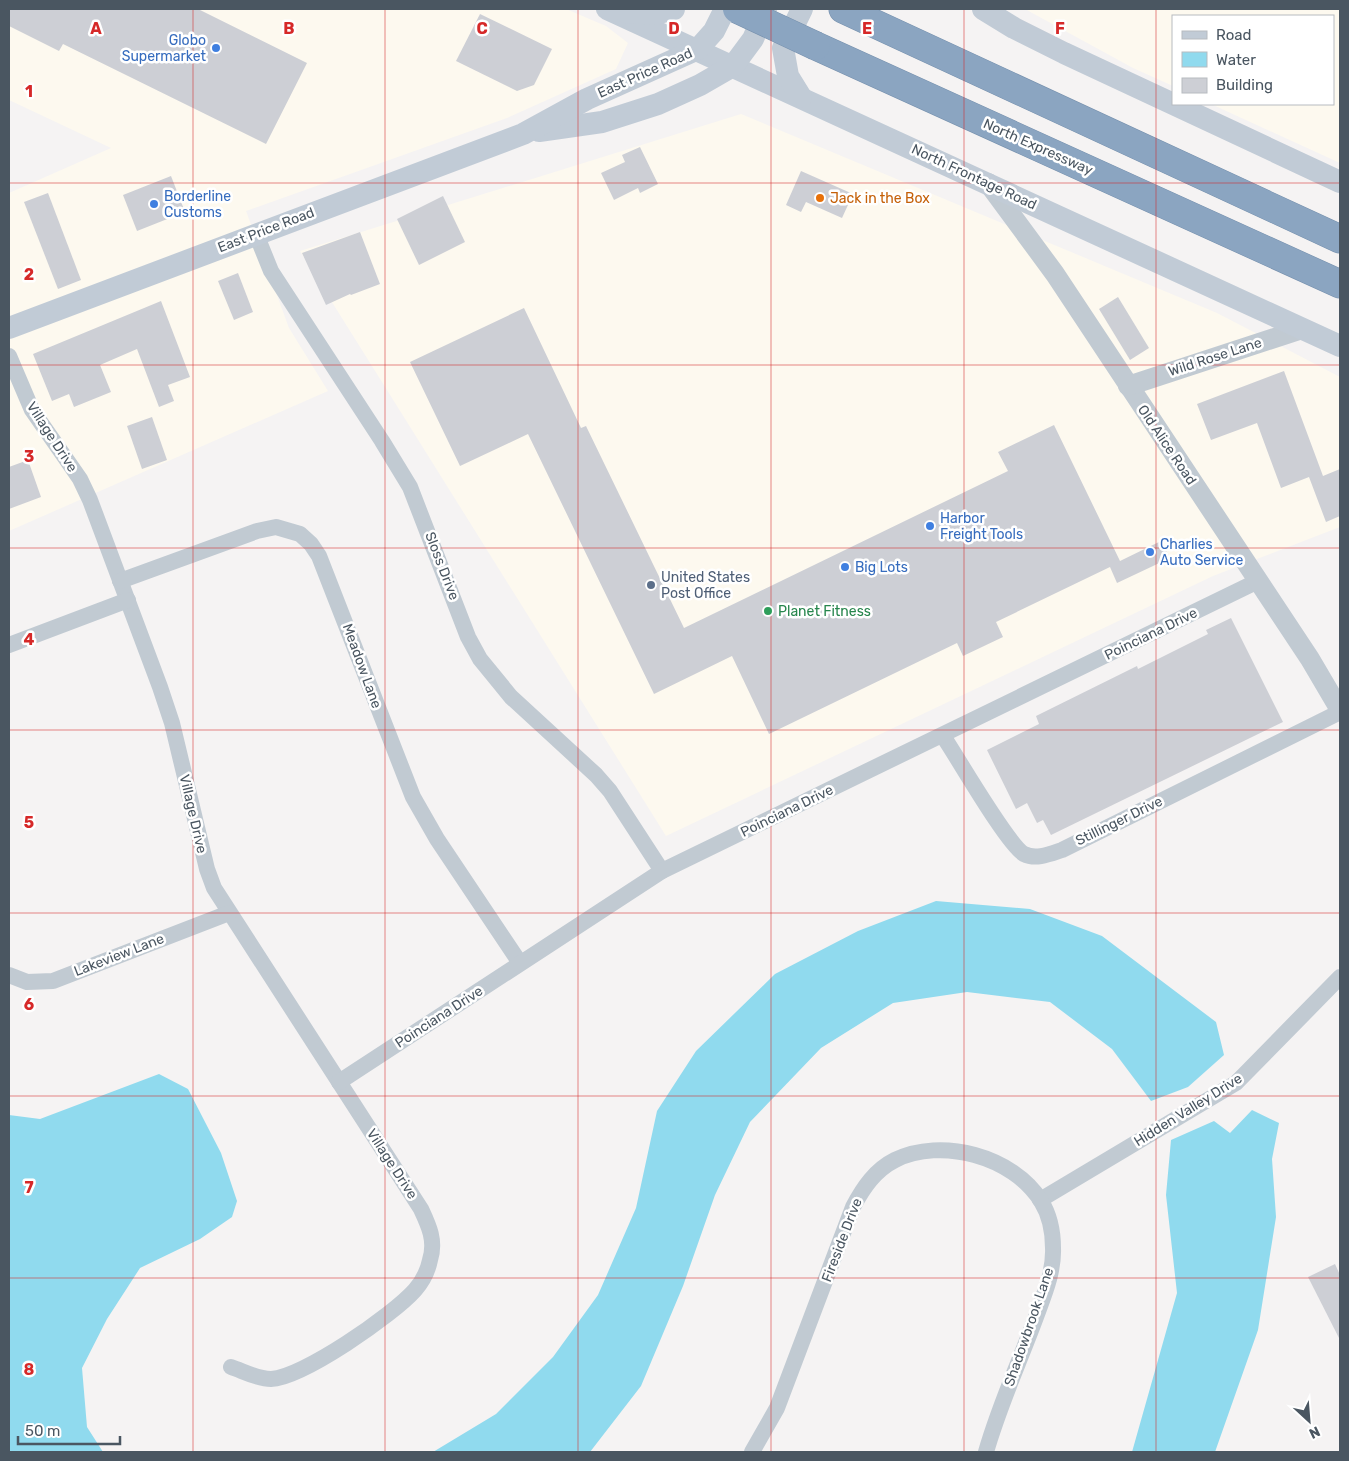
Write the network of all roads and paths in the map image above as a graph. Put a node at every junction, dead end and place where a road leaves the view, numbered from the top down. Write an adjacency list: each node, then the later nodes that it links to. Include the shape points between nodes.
1 (674, 9): 8 (main road, via 656,14)
2 (725, 9): 9 (main road, East Price Road, via 714,31)
3 (736, 9): 20 (highway, North Expressway, bridge, via 1052,155)
4 (766, 9): 10 (main road, East Price Road, via 753,38)
5 (802, 9): 12 (main road, via 784,48 788,76)
6 (843, 9): 19 (highway)
7 (983, 9): 13 (main road, via 1064,53)
8 (610, 10): 9 (main road, North Frontage Road)
9 (698, 49): 10 (main road, North Frontage Road); 16 (main road, East Price Road, via 587,98)
10 (733, 66): 11 (main road, North Frontage Road); 14 (main road, East Price Road)
11 (774, 86): 12 (main road, North Frontage Road); 14 (main road, via 736,84)
12 (801, 97): 18 (main road, North Frontage Road)
13 (1172, 103)
14 (658, 104): 16 (main road, East Price Road, via 602,122)
15 (1175, 105): 17 (main road)
16 (523, 134): 22 (main road, East Price Road)
17 (1340, 182)
18 (988, 183): 27 (main road, North Frontage Road); 30 (street, Old Alice Road, via 1055,274)
19 (1240, 192): 21 (highway); 23 (highway)
20 (1207, 222): 24 (highway, North Expressway); 25 (highway)
21 (1340, 223)
22 (256, 234): 26 (main road, East Price Road); 37 (street, Sloss Drive, via 271,271 410,487 480,659 511,697 610,791)
23 (1340, 239)
24 (1340, 284)
25 (1340, 304)
26 (9, 328)
27 (1302, 328): 28 (main road, North Frontage Road); 30 (street, Wild Rose Lane)
28 (1340, 346)
29 (9, 356): 31 (street, Village Drive, via 32,410 80,479)
30 (1128, 386): 32 (street, Old Alice Road)
31 (120, 581): 33 (street, Village Drive); 39 (street, Meadow Lane, via 276,527 300,534 311,544 341,610 413,797 437,839)
32 (1258, 581): 35 (street, Old Alice Road); 36 (street, Poinciana Drive)
33 (128, 600): 34 (street); 38 (street, Village Drive, via 172,723 206,869)
34 (9, 646)
35 (1340, 711): 36 (street, Stillinger Drive, via 1062,850 1036,857 1025,855 1010,839)
36 (944, 736): 37 (street, Poinciana Drive)
37 (662, 871): 39 (street, Poinciana Drive)
38 (229, 913): 40 (street, Lakeview Lane, via 53,981 27,982); 42 (street, Village Drive)
39 (520, 963): 42 (street, Poinciana Drive)
40 (9, 975)
41 (1340, 978): 43 (street, Hidden Valley Drive, via 1236,1083)
42 (339, 1082): 44 (street, Village Drive, via 421,1209 431,1230 433,1246 430,1261 416,1289 393,1312 348,1343 284,1376 270,1379)
43 (1040, 1200): 45 (street, Fireside Drive, via 1006,1168 972,1153 914,1153 894,1160 878,1172 863,1186 853,1207 777,1408); 46 (street, Shadowbrook Lane, via 1052,1234 1052,1268 1017,1369 997,1413)
44 (231, 1367)
45 (752, 1452)
46 (986, 1452)

